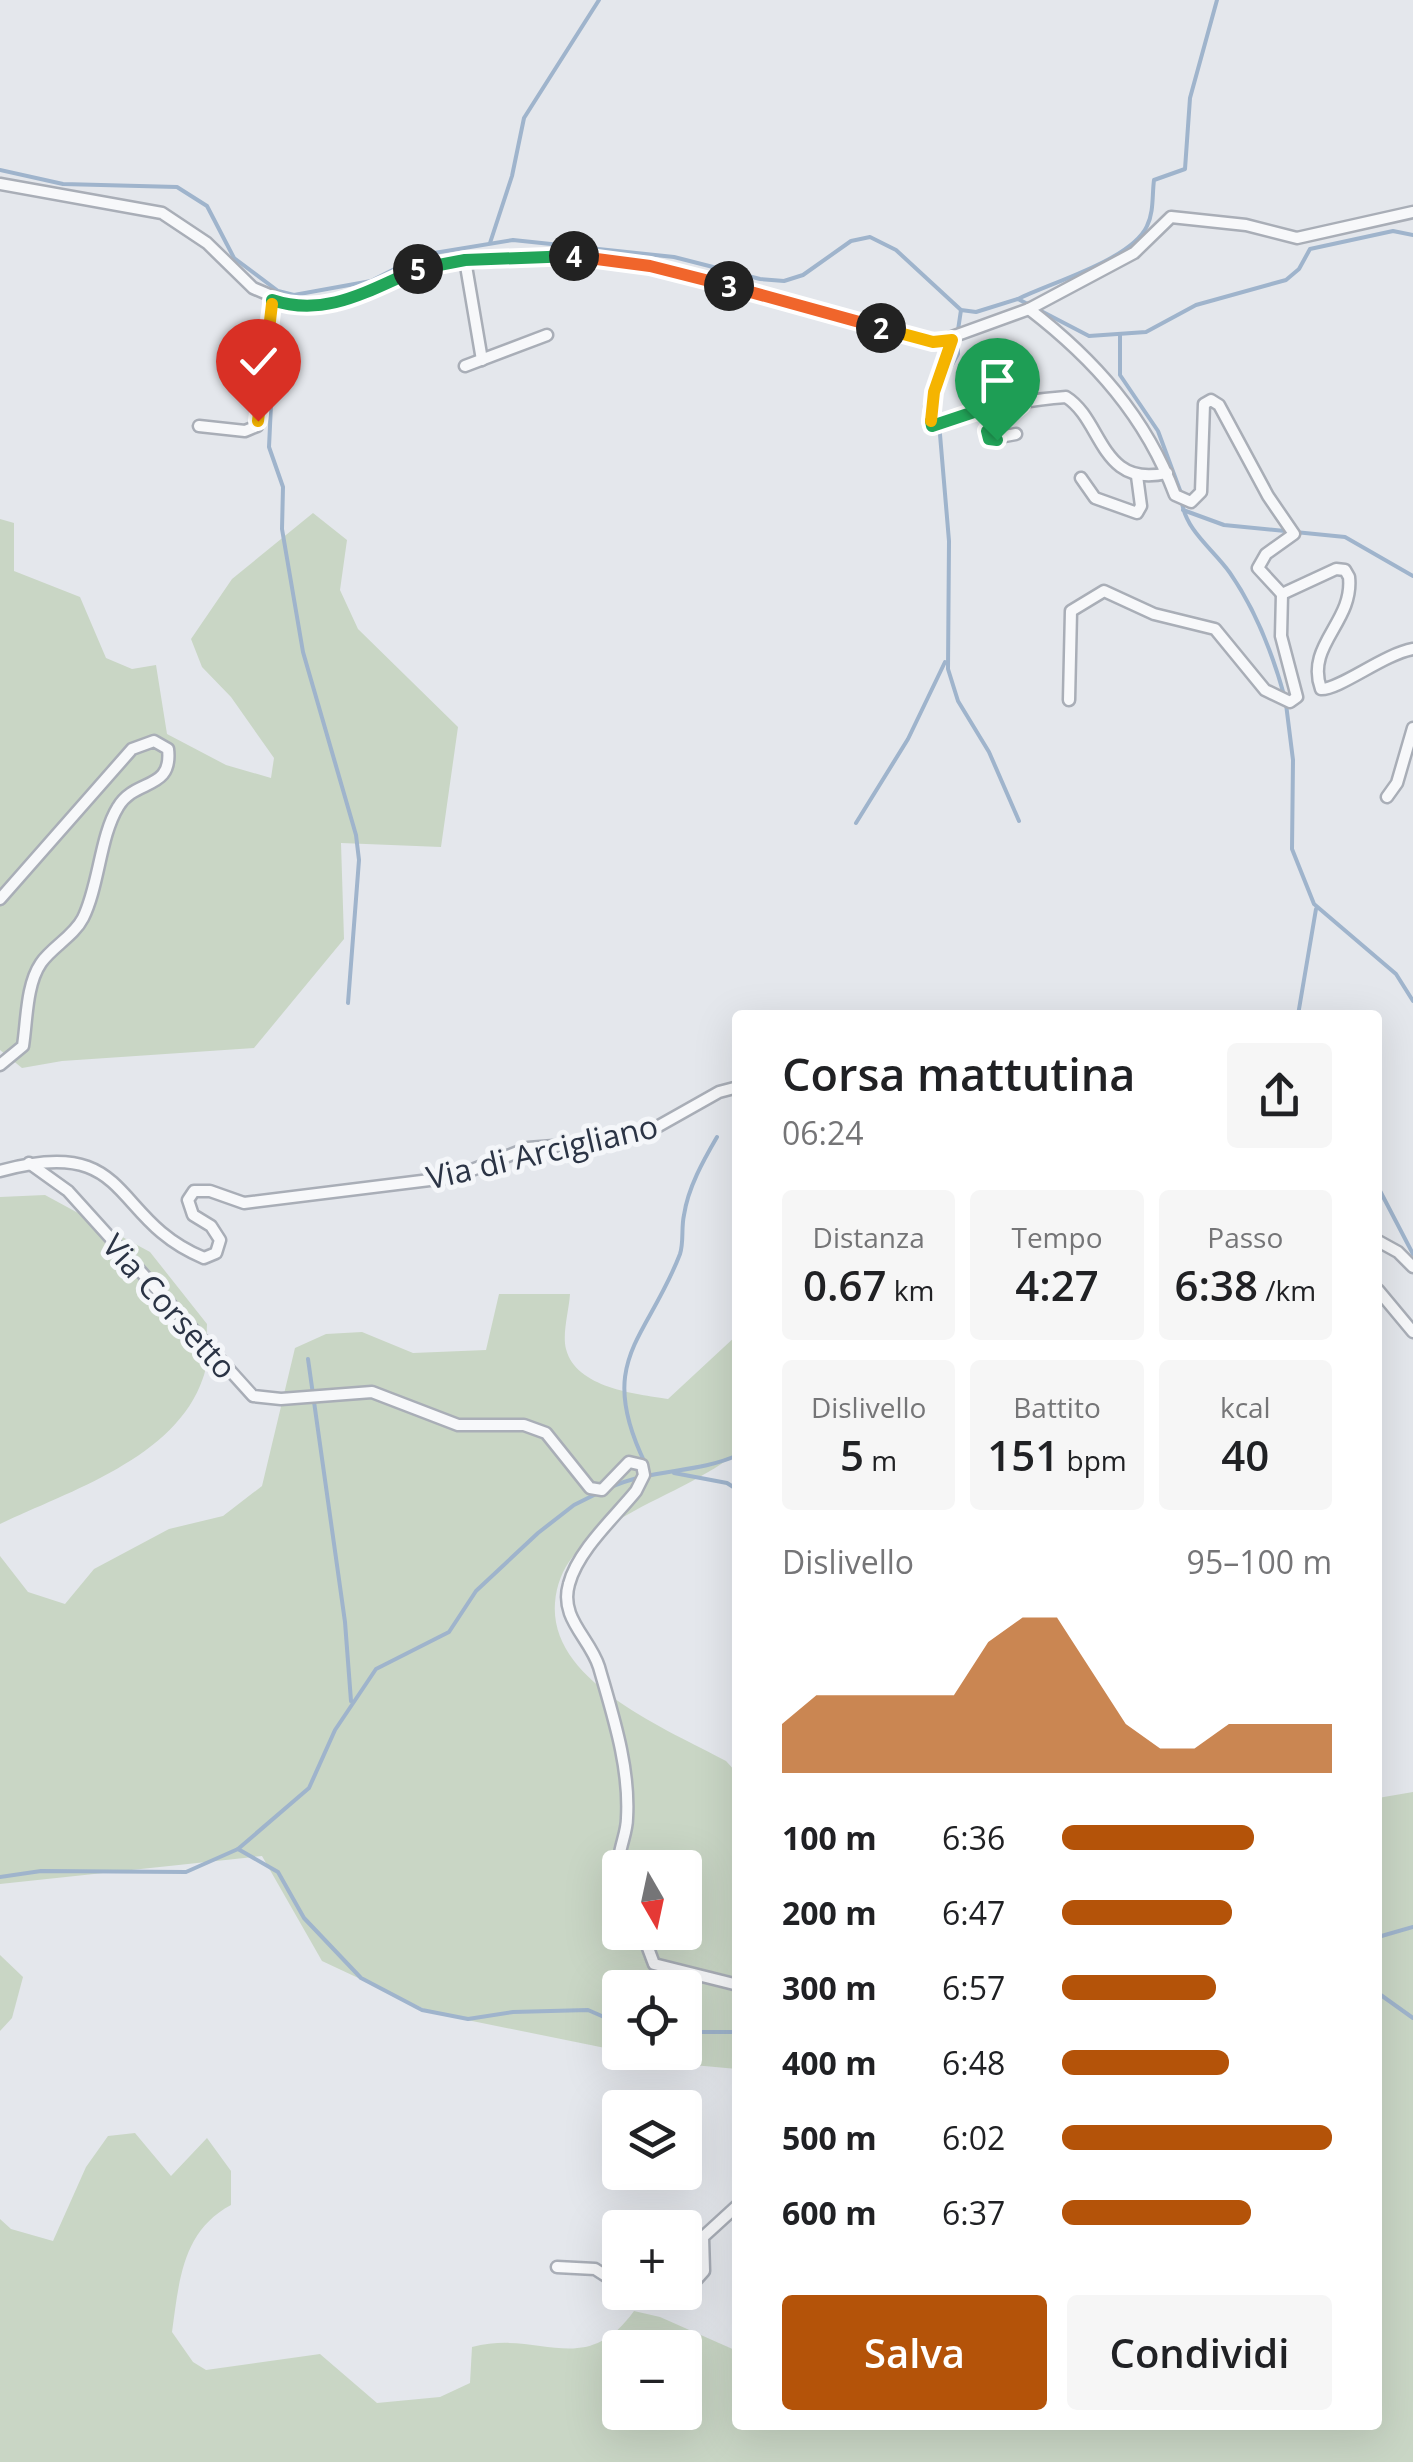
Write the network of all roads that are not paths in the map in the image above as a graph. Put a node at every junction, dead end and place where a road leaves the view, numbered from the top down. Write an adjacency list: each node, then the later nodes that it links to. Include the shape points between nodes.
1 (0, 184): 4 (street, via 162,213)
2 (1413, 212): 5 (street, via 1297,238 1178,215 1134,253)
3 (465, 260): 4 (street, via 427,266 324,307); 7 (street, via 614,260 928,341); 8 (street)
4 (272, 300): 11 (street, via 257,426)
5 (1029, 309): 7 (street); 13 (street, via 1103,372)
6 (547, 335): 8 (street)
7 (952, 340): 10 (street, via 930,407 932,426 998,404)
8 (482, 360): 9 (street)
9 (465, 366)
10 (1021, 405): 12 (street, via 987,431 997,440); 14 (street, via 1070,398 1098,442)
11 (199, 426)
12 (1016, 434)
13 (1167, 474): 14 (street); 16 (street, via 1175,495 1191,502 1201,492 1204,404 1220,405 1294,534 1258,568)
14 (1137, 476): 15 (street, via 1137,512 1095,498)
15 (1081, 478)
16 (1282, 594): 17 (street, via 1336,569 1349,577 1341,620 1317,656 1321,689 1332,690 1369,665); 18 (street, via 1281,636 1297,697 1290,702 1265,690 1215,629 1154,614 1104,591 1072,612)
17 (1413, 649)
18 (1069, 700)
19 (1413, 728): 20 (street)
20 (1387, 797)
21 (0, 899): 22 (street, via 132,750 154,741 168,748 170,764 161,778 117,808 82,921 41,963 23,1046)
22 (0, 1065)
23 (732, 1090): 24 (street, Via di Arcigliano, via 648,1132 528,1148 454,1177 244,1203 194,1191 188,1200 193,1215 220,1240 216,1253 204,1258 150,1226 101,1169)
24 (30, 1163): 25 (street, Via di Arcigliano); 30 (street, Via Corsetto, via 68,1191 254,1396 372,1392 458,1426 524,1425 546,1433 590,1488 602,1490 629,1462 643,1472 569,1581 566,1601 598,1662 618,1738 628,1822)
25 (0, 1171)
26 (1382, 1243): 27 (street)
27 (1413, 1267)
28 (1382, 1295): 29 (street)
29 (1413, 1332)
30 (620, 1850)
31 (649, 1950): 32 (street, via 654,1964)
32 (732, 1983)
33 (732, 2210): 35 (street, via 703,2237)
34 (557, 2267): 36 (street)
35 (702, 2273)
36 (602, 2274)

